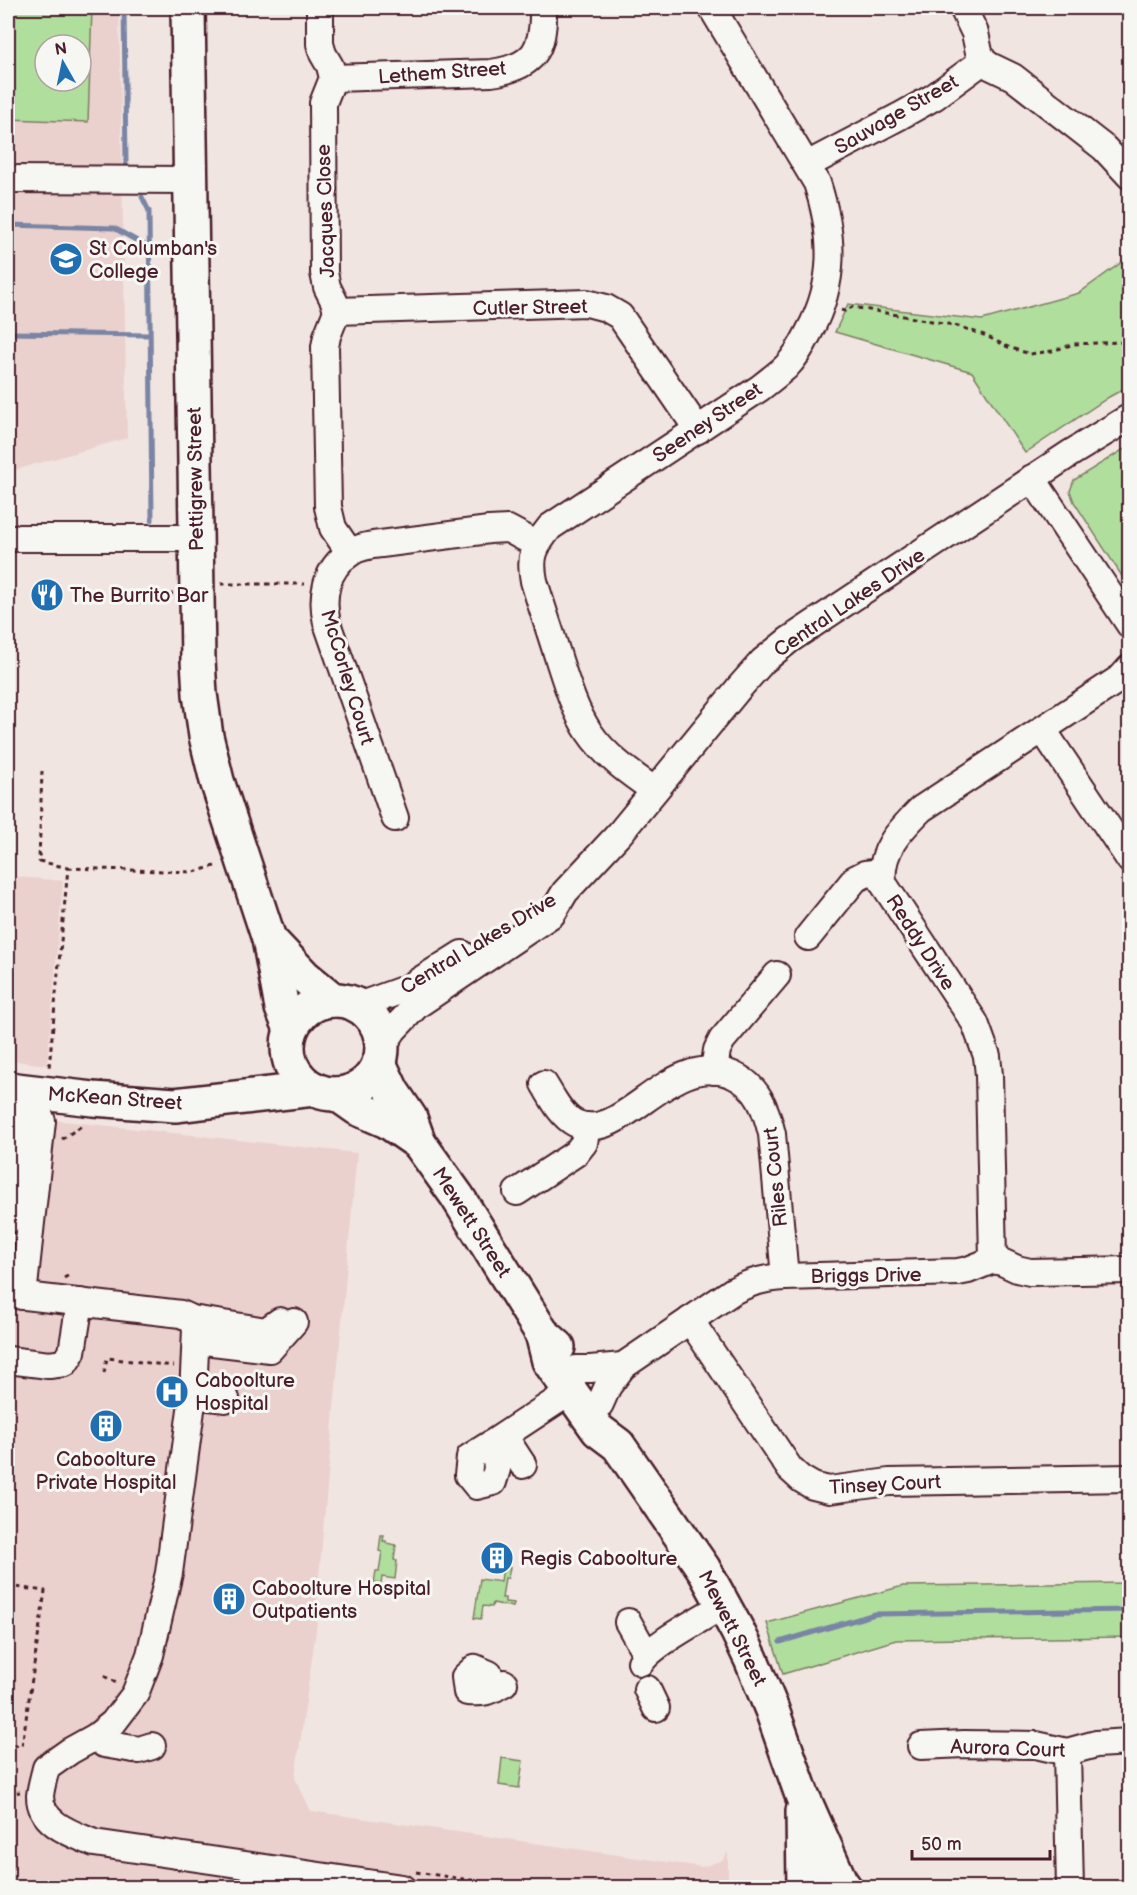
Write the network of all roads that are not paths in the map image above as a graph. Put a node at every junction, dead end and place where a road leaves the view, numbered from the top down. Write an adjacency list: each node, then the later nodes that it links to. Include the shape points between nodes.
1 (188, 8): 11 (main road, Pettigrew Street)
2 (320, 8): 7 (street, via 320,44)
3 (543, 8): 7 (street, Lethem Street, via 541,42 534,54 508,70)
4 (712, 8): 8 (street, Seeney Street)
5 (963, 8): 6 (street)
6 (983, 61): 8 (street, Sauvage Street, via 926,102); 9 (street, via 1013,77 1104,148)
7 (333, 78): 12 (street, Jacques Close, via 323,103 324,273)
8 (807, 165): 14 (street, Seeney Street, via 817,183 829,232 830,257 823,305 787,366)
9 (1130, 176)
10 (8, 179): 11 (street)
11 (189, 180): 17 (main road, Pettigrew Street)
12 (337, 311): 14 (street, Cutler Street, via 587,303 606,308 620,316); 19 (street, via 325,347 328,507 333,528)
13 (1130, 417): 15 (street, Central Lakes Drive)
14 (698, 430): 18 (street, Seeney Street, via 550,527)
15 (1032, 478): 20 (street); 23 (street, Central Lakes Drive, via 763,661)
16 (8, 538): 17 (street, via 52,533)
17 (196, 538): 29 (main road, Pettigrew Street, via 198,672 206,736)
18 (536, 544): 19 (street, via 508,529 381,543); 23 (street, via 531,567 534,582 579,714 605,750)
19 (350, 552): 24 (street, McCorley Court, via 330,575 323,608)
20 (1130, 625)
21 (1130, 668): 22 (street, Reddy Drive)
22 (1043, 730): 25 (street); 26 (street, Reddy Drive, via 921,809 888,849)
23 (654, 790): 27 (street, Central Lakes Drive)
24 (395, 818)
25 (1130, 861)
26 (882, 872): 28 (street, via 865,874 848,885); 43 (street, Reddy Drive, via 889,893 975,1023 987,1056)
27 (565, 892): 31 (street, Central Lakes Drive, via 538,903 408,988); 33 (street, Central Lakes Drive, via 552,914 417,1005 394,1029)
28 (808, 937)
29 (269, 939): 31 (main road, Pettigrew Street, via 305,977); 32 (main road, Pettigrew Street)
30 (777, 975): 34 (street, via 722,1040)
31 (346, 1003): 32 (main road, via 320,1002 308,1009 298,1018); 33 (main road, via 368,1013 376,1023 381,1035)
32 (290, 1037): 37 (main road, via 289,1059 295,1071 303,1082); 38 (main road, McKean Street, via 273,1062)
33 (381, 1055): 37 (main road, via 373,1075 363,1085 351,1091); 40 (main road, Mewett Street, via 392,1090 410,1118)
34 (714, 1071): 39 (street, Riles Court, via 687,1074 611,1122); 45 (street, Riles Court, via 743,1080 754,1089 768,1117)
35 (29, 1083): 38 (main road, McKean Street, via 93,1099 175,1105); 42 (street, via 19,1118); 46 (street, via 42,1121)
36 (544, 1084): 39 (street, via 564,1115)
37 (326, 1092): 38 (main road, McKean Street); 40 (main road, Mewett Street, via 387,1121)
38 (222, 1099)
39 (587, 1126): 41 (street, via 584,1143 576,1153)
40 (419, 1143): 53 (main road, Mewett Street, via 457,1196 542,1333 562,1351)
41 (517, 1192)
42 (8, 1221)
43 (993, 1260): 44 (street, via 1030,1272); 45 (street, Briggs Drive, via 958,1272)
44 (1130, 1270)
45 (785, 1277): 48 (street, Briggs Drive, via 750,1282)
46 (15, 1295): 47 (street)
47 (80, 1302): 50 (street, via 182,1314); 51 (street, via 72,1352 65,1363)
48 (690, 1320): 52 (street, Briggs Drive); 58 (street, Tinsey Court, via 790,1469 813,1486 829,1490 889,1482)
49 (277, 1331): 50 (street)
50 (194, 1351): 54 (street); 65 (street, via 169,1573 150,1655 135,1694 105,1730 46,1768 40,1798 43,1811 54,1824 94,1843)
51 (8, 1360)
52 (623, 1366): 53 (street, Briggs Drive, via 590,1370); 55 (street, Briggs Drive)
53 (573, 1380): 55 (main road, Mewett Street); 56 (main road, Mewett Street, via 598,1430); 57 (street, via 499,1439)
54 (226, 1399)
55 (600, 1404): 56 (main road, Mewett Street)
56 (618, 1445): 59 (main road, Mewett Street, via 697,1558)
57 (523, 1465)
58 (1130, 1479)
59 (723, 1605): 60 (street, via 644,1658); 64 (main road, Mewett Street, via 751,1659)
60 (628, 1622)
61 (1130, 1742): 63 (street, Aurora Court, via 1096,1744)
62 (921, 1746): 63 (street, Aurora Court, via 1036,1745)
63 (1067, 1752): 68 (street)
64 (802, 1796): 66 (main road, Mewett Street); 67 (main road, Mewett Street)
65 (406, 1880)
66 (804, 1887)
67 (845, 1887)
68 (1070, 1887)

